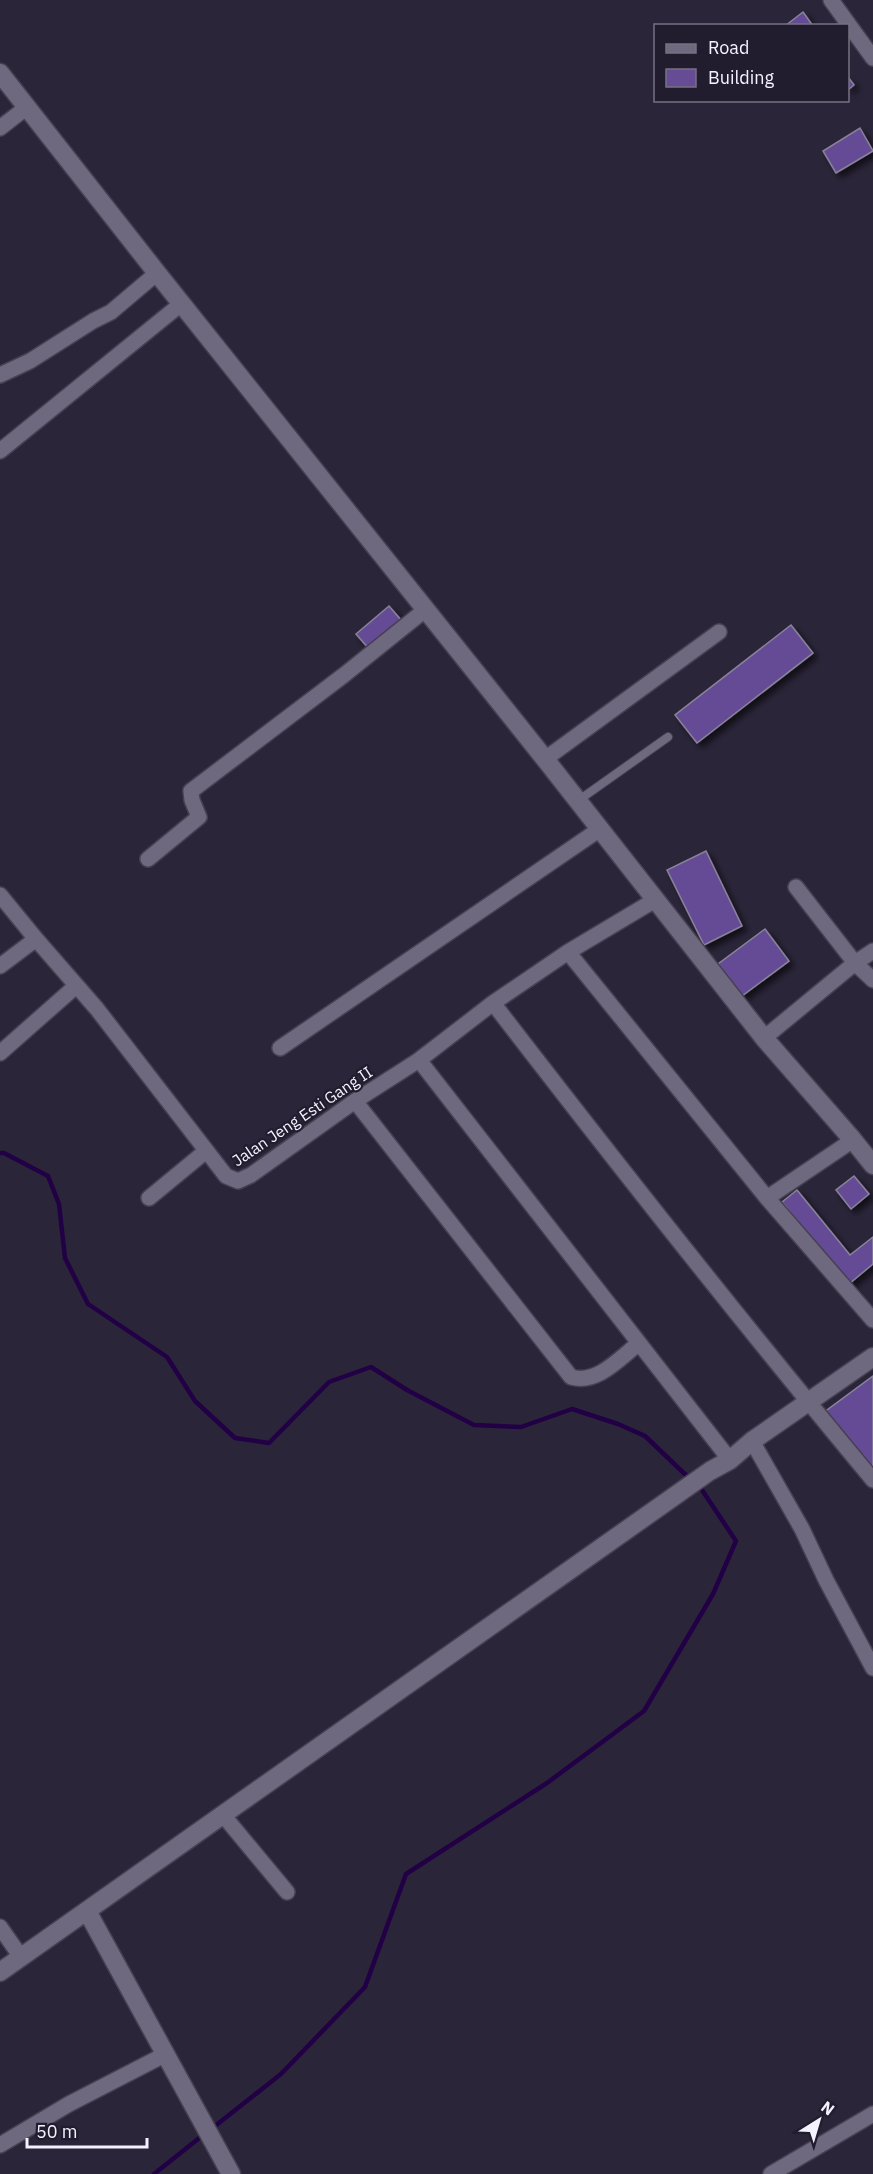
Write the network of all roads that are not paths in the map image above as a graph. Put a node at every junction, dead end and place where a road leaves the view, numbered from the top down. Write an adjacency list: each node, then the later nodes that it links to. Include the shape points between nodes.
1 (831, 0): 2 (street)
2 (848, 24)
3 (849, 25): 4 (street)
4 (873, 58)
5 (0, 73): 6 (street)
6 (27, 106): 7 (street); 8 (street)
7 (0, 128)
8 (157, 273): 9 (street); 10 (street, via 111,312)
9 (181, 303): 11 (street); 12 (street)
10 (0, 375)
11 (0, 451)
12 (425, 610): 15 (street); 18 (street, via 191,791 199,817)
13 (719, 632): 15 (street)
14 (668, 737): 16 (lane)
15 (545, 759): 16 (street)
16 (577, 801): 17 (street)
17 (600, 829): 21 (street); 31 (street)
18 (148, 859)
19 (796, 887): 25 (street)
20 (0, 895): 22 (street, Jalan Jeng Esti Gang II)
21 (655, 900): 24 (street, Jalan Jeng Esti Gang II); 30 (street)
22 (36, 939): 26 (street); 28 (street, Jalan Jeng Esti Gang II)
23 (873, 951): 25 (street)
24 (568, 952): 29 (street, Jalan Jeng Esti Gang II); 39 (street)
25 (855, 963): 27 (street); 30 (street)
26 (0, 966)
27 (873, 980)
28 (75, 986): 32 (street); 36 (street, Jalan Jeng Esti Gang II)
29 (493, 1004): 33 (street, Jalan Jeng Esti Gang II); 43 (street)
30 (764, 1038): 35 (street)
31 (280, 1048)
32 (0, 1053)
33 (419, 1060): 34 (street, Jalan Jeng Esti Gang II); 41 (street)
34 (355, 1101): 36 (street, Jalan Jeng Esti Gang II, via 238,1181 226,1176); 41 (street, via 571,1377 600,1374)
35 (853, 1140): 37 (street); 39 (street)
36 (206, 1151): 38 (street)
37 (873, 1165)
38 (149, 1198)
39 (767, 1198): 40 (street)
40 (873, 1320)
41 (639, 1343): 45 (street)
42 (873, 1357): 43 (street)
43 (808, 1402): 44 (street); 46 (street)
44 (752, 1441): 45 (street); 47 (street)
45 (730, 1460): 48 (street)
46 (873, 1480)
47 (873, 1668)
48 (223, 1815): 49 (street); 50 (street)
49 (287, 1892)
50 (87, 1911): 52 (street); 54 (street)
51 (0, 1927): 52 (street)
52 (21, 1957): 53 (street)
53 (0, 1971)
54 (165, 2054): 56 (street); 57 (street)
55 (873, 2114): 58 (street)
56 (0, 2145)
57 (231, 2174)
58 (771, 2174)

